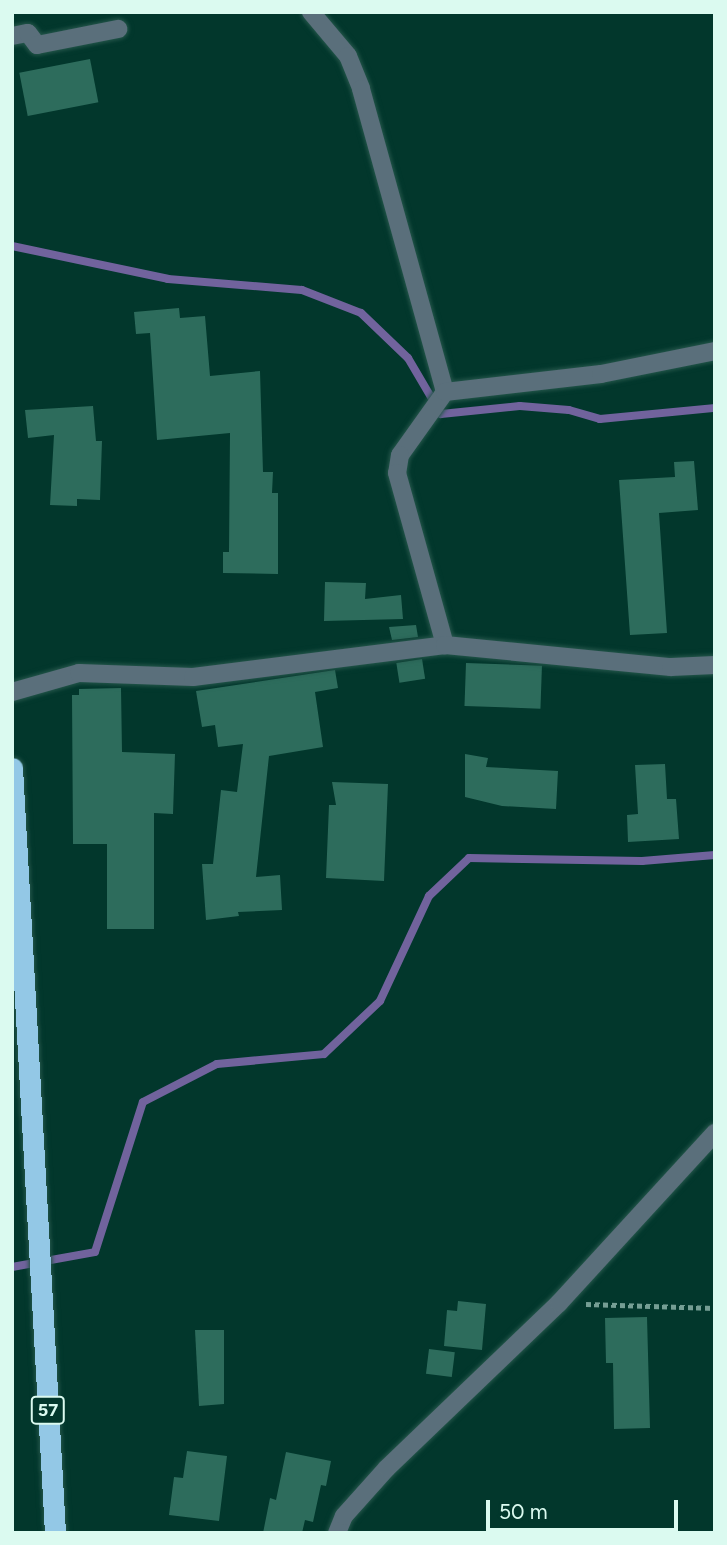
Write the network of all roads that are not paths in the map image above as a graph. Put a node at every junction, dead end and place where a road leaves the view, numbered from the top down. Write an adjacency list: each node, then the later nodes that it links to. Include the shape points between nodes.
1 (311, 12): 5 (street, via 348,56 361,89)
2 (118, 29): 3 (street, via 37,45 28,33)
3 (12, 36)
4 (715, 351): 5 (street, via 601,374)
5 (445, 392): 6 (street, via 400,455 397,473)
6 (445, 645): 7 (street, via 671,667); 8 (street, via 193,677 79,673)
7 (715, 665)
8 (12, 692)
9 (12, 768): 11 (highway, 57)
10 (715, 1133): 12 (street, via 559,1303 387,1468 344,1516)
11 (55, 1533)
12 (337, 1533)

